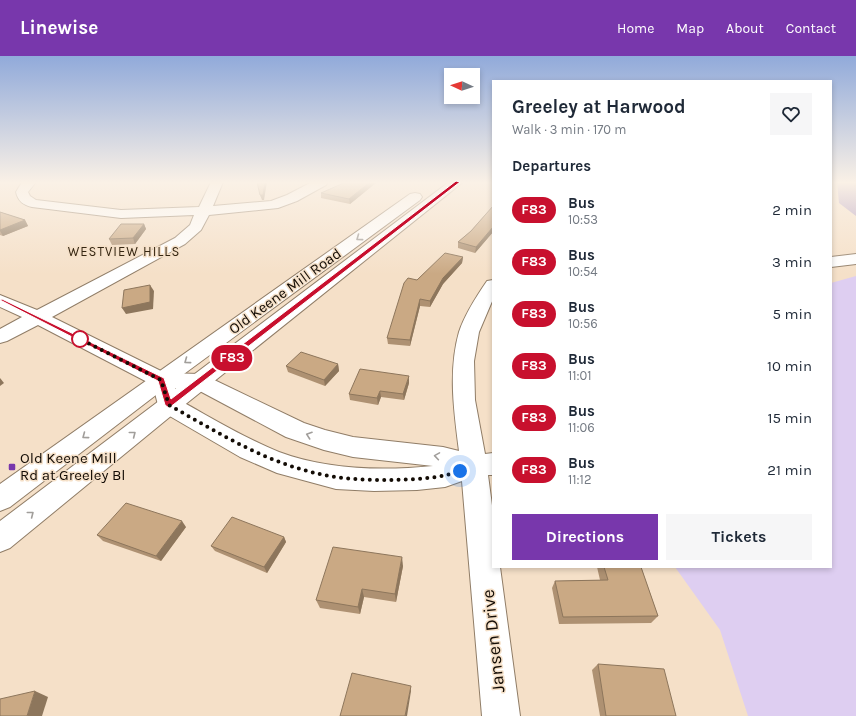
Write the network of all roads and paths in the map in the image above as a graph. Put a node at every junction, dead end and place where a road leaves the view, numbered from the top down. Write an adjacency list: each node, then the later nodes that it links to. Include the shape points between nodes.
1 (111, 213): 2 (street)
2 (170, 213)
3 (203, 213): 10 (street, via 196,227 180,241)
4 (393, 213): 12 (street, Old Keene Mill Road, one-way to 12)
5 (417, 213): 13 (street, Old Keene Mill Road)
6 (856, 259): 7 (street)
7 (832, 262)
8 (492, 287): 15 (street, Jansen Drive, via 469,332 464,361 464,400)
9 (0, 300): 10 (street)
10 (37, 317): 11 (street); 12 (street)
11 (0, 337)
12 (161, 380): 13 (street); 14 (street); 16 (street, Old Keene Mill Road, one-way to 16)
13 (200, 382): 14 (street, Old Keene Mill Road); 15 (street, one-way to 13, via 443,457 352,447 324,440 296,430)
14 (169, 405): 15 (street, via 249,450 277,462 336,478 417,479 445,476); 17 (street, Old Keene Mill Road, one-way to 14)
15 (484, 465): 18 (street, Jansen Drive)
16 (0, 499)
17 (0, 538)
18 (501, 716)

